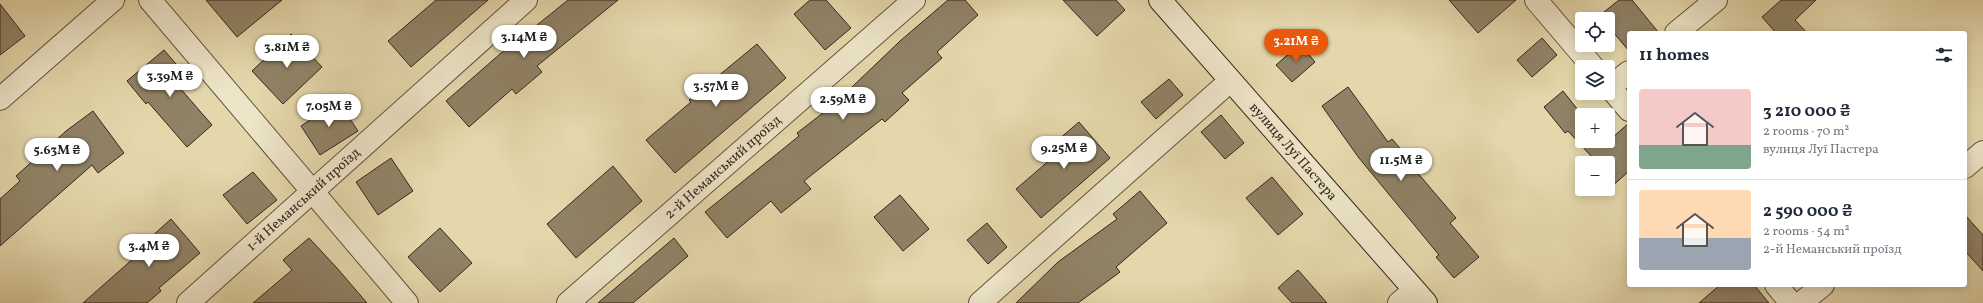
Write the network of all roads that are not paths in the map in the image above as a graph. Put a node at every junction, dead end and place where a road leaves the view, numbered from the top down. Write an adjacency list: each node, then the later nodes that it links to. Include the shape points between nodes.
1 (113, 0): 14 (street)
2 (150, 0): 18 (street)
3 (526, 0): 18 (street, 1-й Неманський проїзд)
4 (914, 0): 24 (street, 2-й Неманський проїзд)
5 (1160, 0): 11 (street, вулиця Луї Пастера)
6 (1536, 0): 9 (street)
7 (1716, 0): 8 (street)
8 (1678, 31)
9 (1587, 60)
10 (1627, 73): 12 (street)
11 (1230, 81): 21 (street, вулиця Луї Пастера); 25 (street)
12 (1615, 82)
13 (1615, 93): 15 (street)
14 (0, 99)
15 (1627, 108)
16 (1983, 152): 17 (street)
17 (1967, 164)
18 (312, 190): 22 (street, 1-й Неманський проїзд); 23 (street)
19 (1778, 287): 26 (street)
20 (1821, 287): 27 (street)
21 (1413, 299)
22 (188, 303)
23 (407, 303)
24 (568, 303)
25 (980, 303)
26 (1791, 303)
27 (1801, 303)

